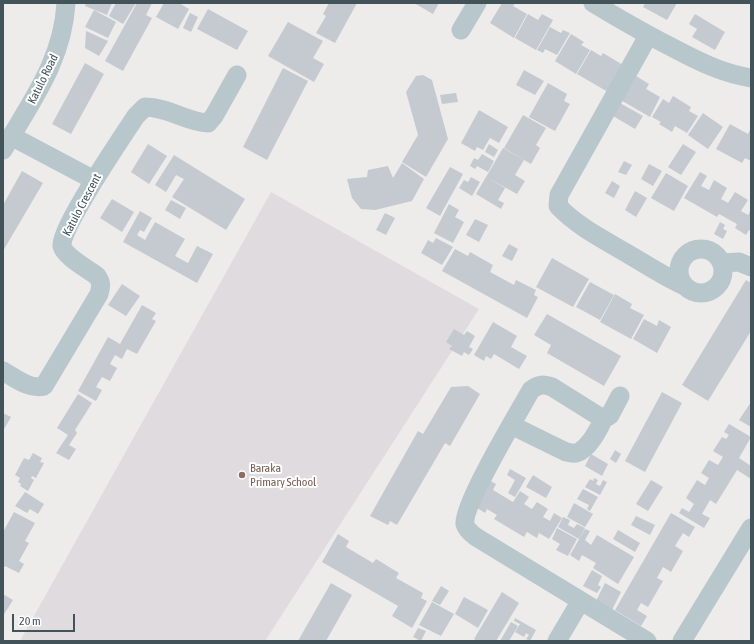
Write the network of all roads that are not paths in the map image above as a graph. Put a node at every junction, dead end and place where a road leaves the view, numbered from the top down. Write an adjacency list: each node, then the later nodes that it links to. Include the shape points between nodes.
1 (66, 3): 8 (street, Katulo Road, via 57,51 38,92)
2 (477, 3): 4 (street)
3 (593, 3): 5 (street)
4 (461, 30)
5 (648, 36): 7 (street, via 722,72); 12 (street, via 559,195 558,206 585,230)
6 (237, 75): 9 (street, Katulo Crescent, via 208,123 157,107 145,107 136,116)
7 (751, 78)
8 (7, 143): 9 (street)
9 (94, 180): 13 (street, Katulo Crescent, via 70,223 62,247 72,258 97,276 101,286 99,294 44,386 29,385)
10 (723, 263): 11 (street, via 739,262); 12 (street, via 722,279 713,290 698,294); 12 (street, via 718,256 705,249 690,252 680,264 680,279)
11 (751, 267)
12 (685, 286)
13 (3, 371)
14 (620, 396): 15 (street, via 610,415)
15 (604, 417): 16 (street, via 590,442 576,453 566,452); 16 (street, via 545,384 537,385 532,390)
16 (511, 424): 18 (street, via 470,504 465,516 465,525 476,537)
17 (751, 528): 21 (street)
18 (580, 602): 19 (street); 20 (street)
19 (557, 641)
20 (647, 641)
21 (682, 641)

